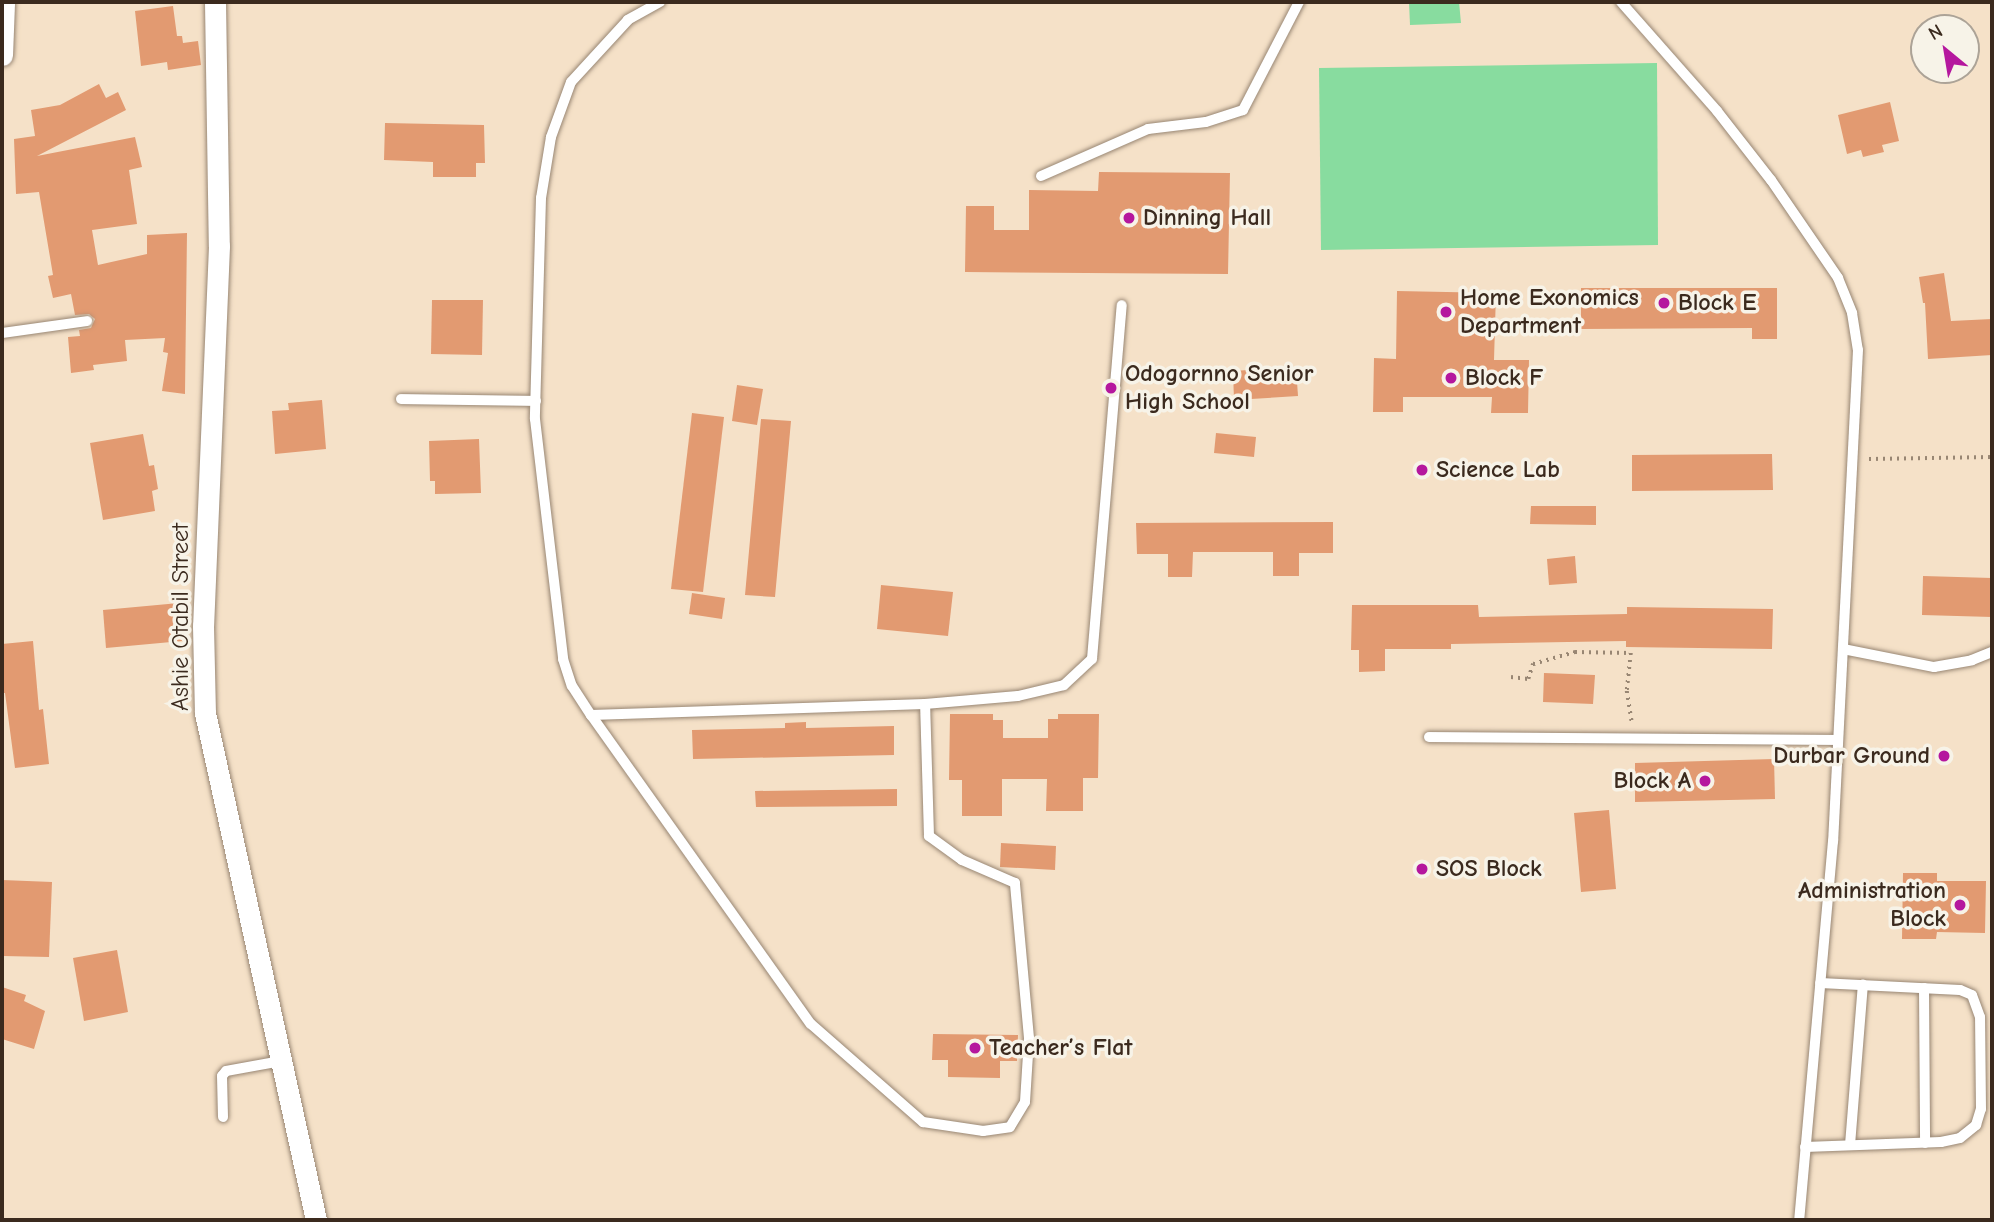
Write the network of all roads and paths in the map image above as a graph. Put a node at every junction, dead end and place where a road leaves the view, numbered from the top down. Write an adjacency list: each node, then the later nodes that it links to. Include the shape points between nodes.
1 (4, 2): 6 (street)
2 (215, 2): 28 (street, Ashie Otabil Street, via 219,246 203,626 205,713)
3 (660, 2): 12 (lane, via 628,20 571,82 551,137 541,198)
4 (1299, 2): 7 (lane, via 1243,110 1206,122 1148,129)
5 (1621, 2): 14 (lane, via 1717,111 1838,278 1852,313 1858,350)
6 (2, 54)
7 (1041, 176)
8 (1122, 305): 18 (lane, via 1092,659 1063,685 1018,696)
9 (87, 321): 10 (lane)
10 (2, 333)
11 (401, 399): 12 (lane)
12 (536, 401): 19 (lane, via 563,659 572,686)
13 (1992, 457): 14 (path)
14 (1853, 459): 15 (lane)
15 (1843, 649): 16 (lane, via 1934,667); 22 (lane)
16 (1992, 652)
17 (1511, 677): 20 (path, via 1528,679 1533,664 1575,652 1631,653 1628,691)
18 (925, 704): 19 (lane); 19 (lane, via 929,836 962,860 1015,883 1029,1038 1025,1102 1010,1127 983,1131 923,1122 811,1024)
19 (591, 715)
20 (1632, 726)
21 (1429, 737): 22 (lane)
22 (1838, 740): 23 (lane)
23 (1820, 983): 24 (lane); 32 (lane)
24 (1863, 985): 25 (lane); 31 (lane)
25 (1924, 988): 27 (lane, via 1972,995 1980,1017); 30 (lane)
26 (1992, 1054): 27 (lane)
27 (1980, 1055): 30 (lane, via 1976,1125 1960,1138)
28 (281, 1060): 29 (lane, via 226,1071 222,1076); 33 (street, Ashie Otabil Street)
29 (223, 1117)
30 (1925, 1143): 31 (lane)
31 (1850, 1145): 32 (lane)
32 (1805, 1147): 34 (lane)
33 (316, 1220)
34 (1799, 1220)

